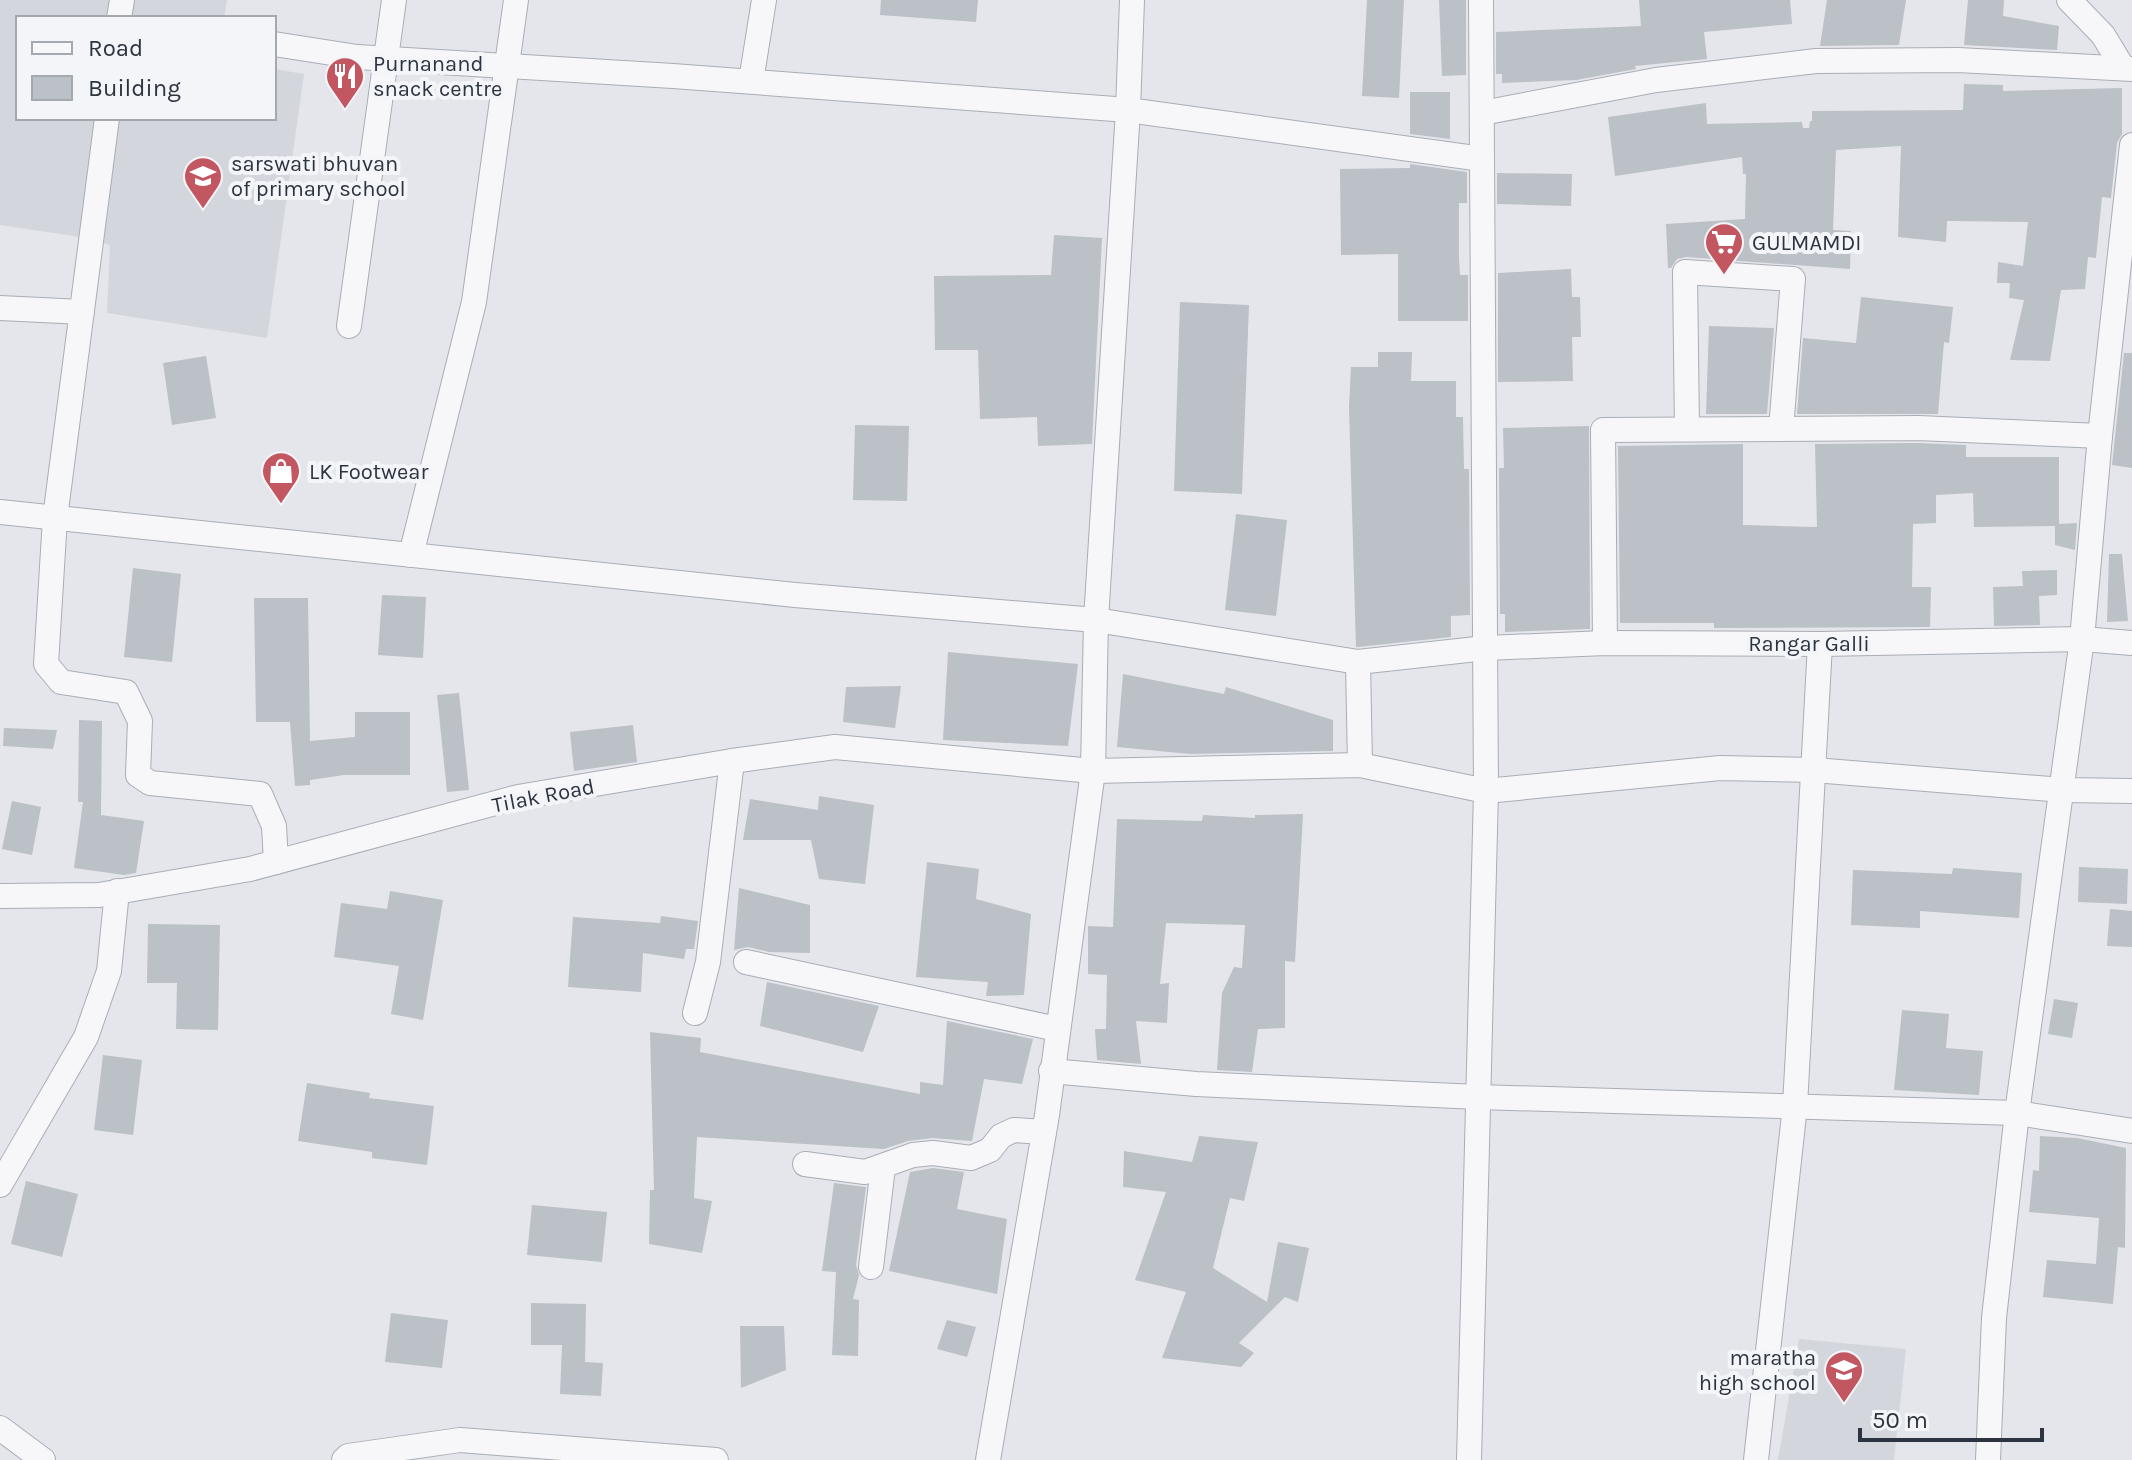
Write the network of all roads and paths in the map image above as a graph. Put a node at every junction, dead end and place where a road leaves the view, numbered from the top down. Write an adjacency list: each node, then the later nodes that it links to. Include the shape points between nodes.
1 (394, 0): 8 (street)
2 (516, 0): 9 (street)
3 (764, 0): 11 (street)
4 (1132, 0): 12 (street)
5 (1481, 0): 13 (street)
6 (2069, 0): 10 (street)
7 (276, 44): 8 (street)
8 (386, 59): 9 (street); 19 (street)
9 (506, 66): 11 (street); 25 (street, via 474,302)
10 (2128, 69): 13 (street, via 1958,60 1816,61 1656,80)
11 (751, 81): 12 (street)
12 (1128, 110): 16 (street); 26 (street)
13 (1482, 113): 16 (street)
14 (107, 120): 18 (street)
15 (2132, 145): 22 (street)
16 (1482, 159): 31 (street)
17 (0, 308): 18 (street)
18 (82, 312): 24 (street)
19 (349, 326)
20 (1687, 429): 21 (street); 21 (street, via 1685,272 1793,279); 28 (street, via 1603,430)
21 (1781, 429): 22 (street, via 1918,428)
22 (2100, 436): 27 (street)
23 (0, 512): 24 (street, Rangar Galli)
24 (55, 518): 25 (street, Rangar Galli); 40 (street, via 46,664 61,682 126,692 140,721 138,775 150,783 260,794 274,826)
25 (411, 555): 26 (street, Rangar Galli)
26 (1096, 620): 32 (street, Rangar Galli); 36 (street)
27 (2082, 639): 29 (street, Rangar Galli); 30 (street, Rangar Galli); 37 (street)
28 (1605, 643): 30 (street, Rangar Galli); 31 (street, Rangar Galli)
29 (2132, 643)
30 (1820, 644): 35 (street)
31 (1486, 648): 32 (street, Rangar Galli); 38 (street)
32 (1358, 662): 34 (street)
33 (732, 761): 36 (street, Tilak Road, via 835,747); 40 (street, Tilak Road, via 518,797); 44 (street, via 708,962)
34 (1360, 765): 36 (street, Tilak Road); 38 (street, Tilak Road)
35 (1814, 770): 37 (street, Tilak Road); 38 (street, Tilak Road, via 1720,768); 48 (street)
36 (1093, 771): 45 (street)
37 (2063, 790): 39 (street, Tilak Road); 49 (street)
38 (1486, 791): 47 (street)
39 (2132, 791)
40 (276, 862): 41 (street, Tilak Road)
41 (117, 891): 42 (street, Tilak Road); 54 (street, via 109,971 86,1037)
42 (0, 896)
43 (746, 962): 45 (street)
44 (695, 1013)
45 (1057, 1029): 46 (street)
46 (1051, 1071): 47 (street, via 1196,1084); 51 (street)
47 (1478, 1097): 48 (street); 61 (street)
48 (1795, 1106): 49 (street); 62 (street)
49 (2017, 1113): 50 (street); 63 (street, via 1994,1318)
50 (2132, 1131)
51 (1044, 1132): 53 (street, via 1014,1130 971,1158 913,1155); 60 (street)
52 (805, 1164): 53 (street, via 865,1172)
53 (883, 1167): 55 (street)
54 (0, 1185)
55 (871, 1267)
56 (0, 1428): 57 (street)
57 (43, 1460)
58 (344, 1460): 59 (street, via 460,1440)
59 (716, 1460)
60 (988, 1460)
61 (1469, 1460)
62 (1756, 1460)
63 (1988, 1460)

